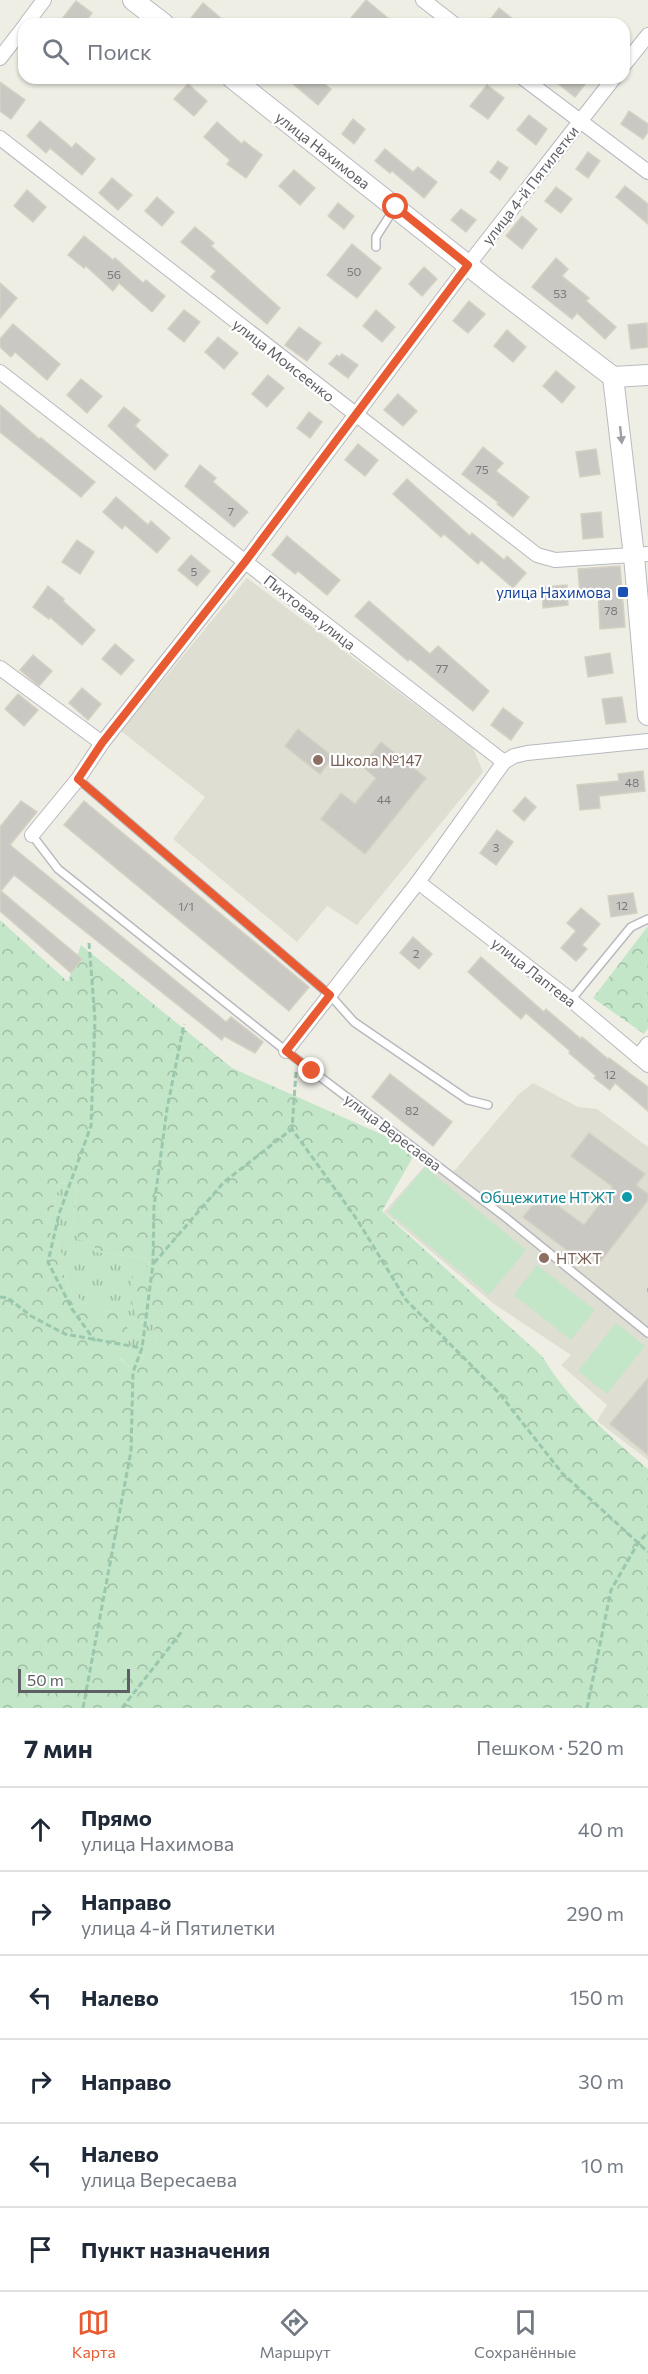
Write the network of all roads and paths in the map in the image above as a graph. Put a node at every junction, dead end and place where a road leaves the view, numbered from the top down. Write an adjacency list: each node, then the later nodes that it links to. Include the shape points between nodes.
1 (45, 0): 4 (street)
2 (134, 0): 5 (street)
3 (423, 0): 6 (street)
4 (31, 18)
5 (156, 18)
6 (446, 18)
7 (18, 34): 9 (street)
8 (648, 35): 10 (street)
9 (0, 58)
10 (630, 58)
11 (240, 84): 17 (street, улица Нахимова)
12 (531, 84): 14 (street)
13 (609, 84): 14 (street, улица 4-й Пятилетки)
14 (579, 122): 16 (street); 19 (street, улица 4-й Пятилетки)
15 (0, 138): 23 (street, улица Моисеенко)
16 (648, 172)
17 (396, 207): 18 (lane, via 376,237); 19 (street, улица Нахимова)
18 (376, 247)
19 (468, 265): 22 (street, улица Нахимова); 23 (street, улица 4-й Пятилетки)
20 (0, 372): 25 (street, Пихтовая улица)
21 (648, 375): 22 (street)
22 (613, 377): 24 (street, one-way to 24)
23 (355, 415): 24 (street, улица Моисеенко, via 537,555 555,560); 25 (street, улица 4-й Пятилетки)
24 (641, 555): 27 (street)
25 (245, 562): 29 (street, улица 4-й Пятилетки); 30 (street, Пихтовая улица)
26 (0, 668): 29 (street)
27 (648, 715)
28 (648, 741): 30 (street, via 527,753)
29 (102, 743): 31 (street, улица 4-й Пятилетки)
30 (504, 762): 33 (street)
31 (78, 779): 32 (street, улица 4-й Пятилетки); 36 (lane)
32 (32, 835): 40 (lane, улица Вересаева, via 58,869)
33 (418, 882): 36 (street); 37 (street, улица Лаптева)
34 (648, 919): 37 (lane, via 631,927)
35 (89, 943): 48 (path, via 95,1019 91,1126 59,1214 48,1262 72,1309)
36 (330, 995): 40 (street); 43 (lane, via 363,1029 468,1100)
37 (571, 1000): 41 (street, улица Лаптева)
38 (184, 1024): 45 (path, via 154,1206)
39 (648, 1044): 41 (street)
40 (286, 1051): 47 (lane, улица Вересаева, via 504,1217)
41 (643, 1061)
42 (296, 1067): 44 (path)
43 (488, 1105)
44 (292, 1129): 45 (path, via 224,1182); 51 (path, via 358,1221 406,1300 499,1393 562,1473)
45 (153, 1264): 49 (path)
46 (0, 1297): 48 (path, via 8,1298 65,1334)
47 (648, 1333)
48 (95, 1341): 49 (path)
49 (142, 1348): 54 (path, via 133,1372 130,1451)
50 (648, 1532): 51 (path)
51 (638, 1543): 52 (path); 56 (path, via 611,1590)
52 (648, 1552)
53 (183, 1630): 55 (path)
54 (83, 1708)
55 (122, 1708)
56 (587, 1708)

